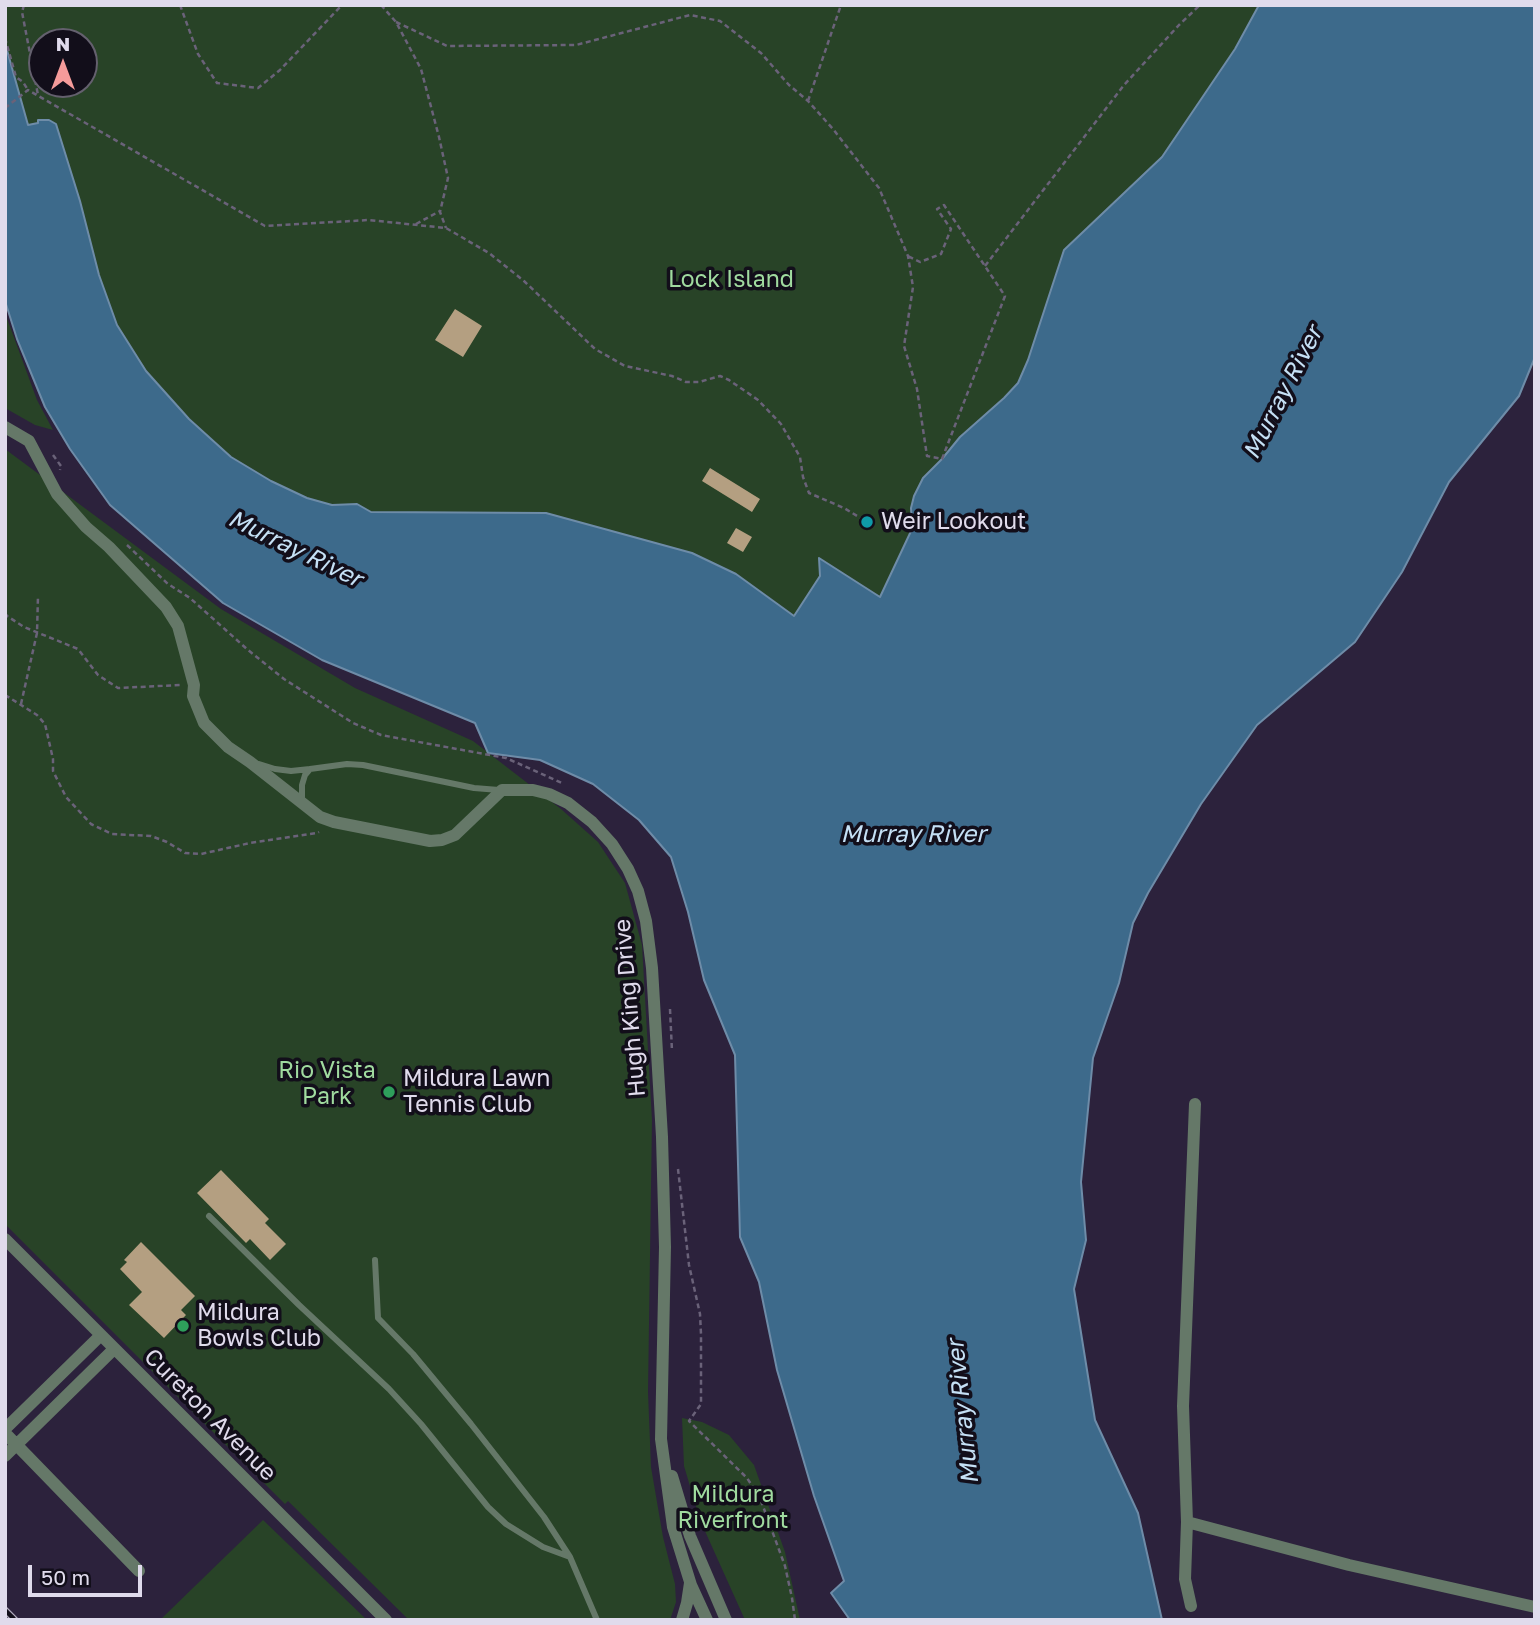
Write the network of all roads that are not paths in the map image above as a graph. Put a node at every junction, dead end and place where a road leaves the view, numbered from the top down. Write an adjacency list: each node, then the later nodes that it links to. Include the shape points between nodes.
1 (5, 426): 2 (street, via 29,441 57,494 166,607 178,626 193,696 204,723)
2 (250, 762): 3 (lane, via 291,771); 5 (street)
3 (310, 769): 4 (lane, via 363,765); 5 (lane, via 302,785)
4 (502, 790): 5 (street, via 455,835 430,841 334,822); 15 (street, Hugh King Drive, via 549,794 592,822 628,869 646,921 665,1201)
5 (302, 804)
6 (1195, 1104): 18 (street, via 1183,1406)
7 (209, 1216): 19 (lane, via 389,1389 488,1507 543,1548)
8 (5, 1239): 10 (street, Cureton Avenue)
9 (374, 1260): 19 (lane, via 378,1318 471,1424)
10 (101, 1335): 11 (street, Cureton Avenue); 12 (street)
11 (114, 1349): 13 (street); 24 (street, Cureton Avenue)
12 (68, 1367): 13 (lane); 14 (street)
13 (82, 1380): 16 (street)
14 (5, 1431): 16 (street)
15 (661, 1439): 21 (street, Hugh King Drive, via 673,1527); 28 (street, Hugh King Drive, via 691,1536)
16 (16, 1444): 17 (street); 20 (street)
17 (5, 1456)
18 (1187, 1522): 22 (street, via 1185,1579); 23 (street)
19 (570, 1557): 25 (lane)
20 (139, 1571)
21 (690, 1582): 26 (street); 27 (street, Hugh King Drive)
22 (1191, 1606)
23 (1535, 1607)
24 (386, 1620)
25 (597, 1620)
26 (682, 1620)
27 (707, 1620)
28 (726, 1620)

